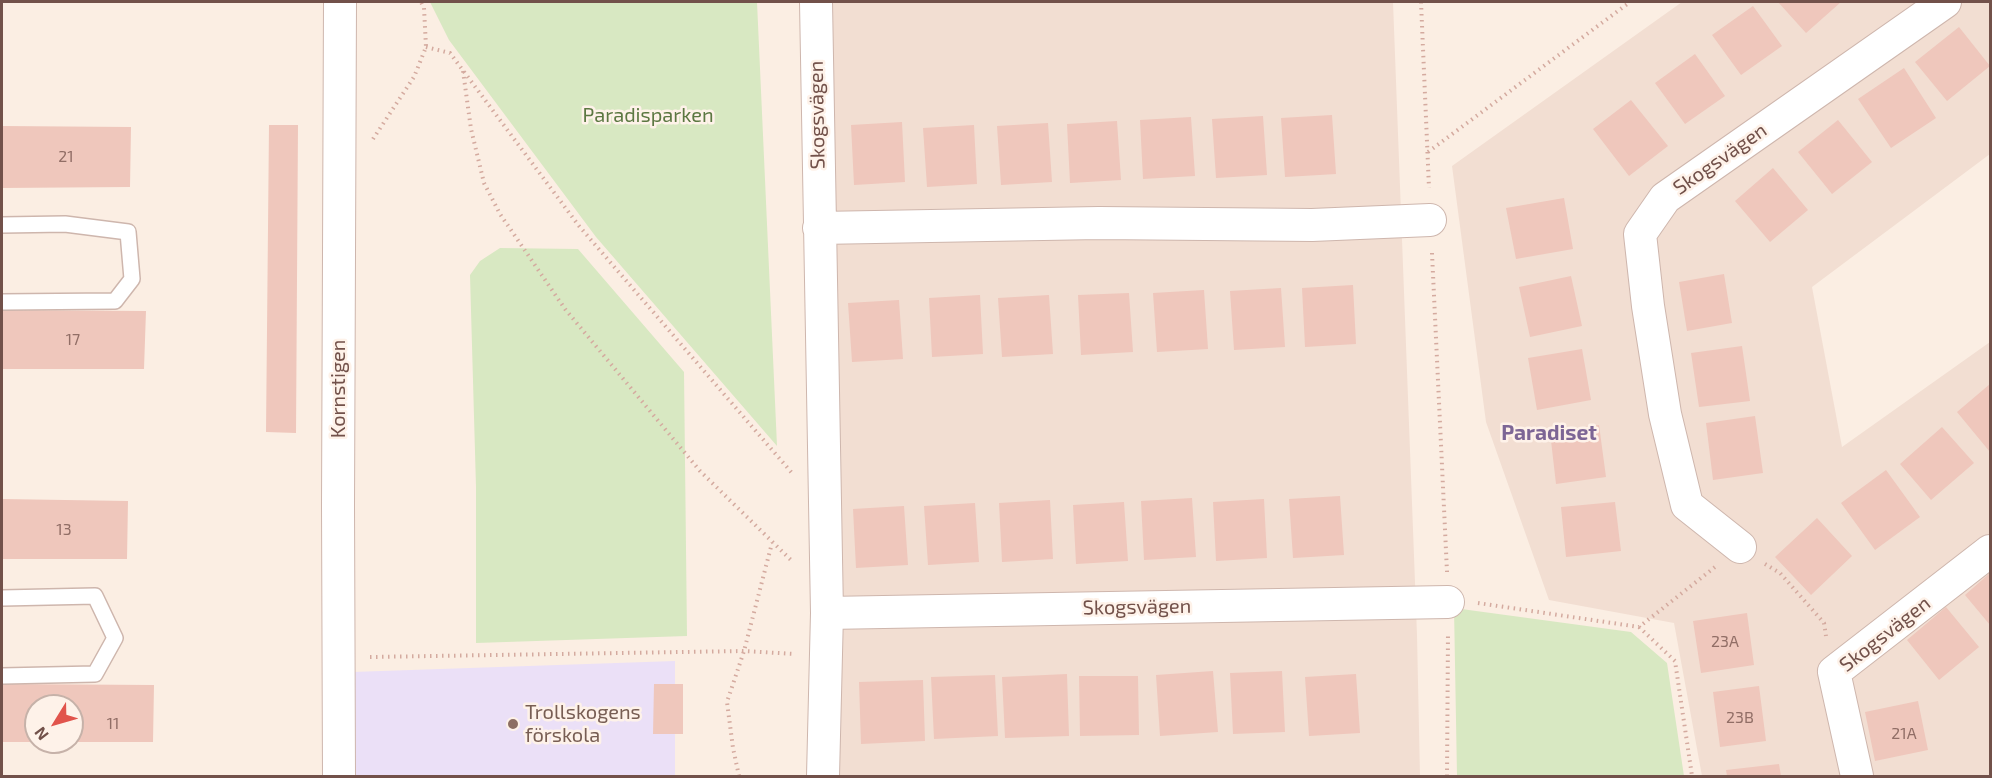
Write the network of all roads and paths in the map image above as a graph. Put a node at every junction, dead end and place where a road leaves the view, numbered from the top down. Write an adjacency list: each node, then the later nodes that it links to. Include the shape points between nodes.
1 (340, 2): 26 (street, Kornstigen)
2 (816, 2): 11 (street, Skogsvägen)
3 (1421, 2): 8 (path)
4 (1630, 2): 8 (path)
5 (1945, 2): 15 (street, Skogsvägen, via 1665,198 1640,234 1665,414 1687,505)
6 (426, 47): 7 (path, via 450,52)
7 (463, 70): 13 (path, via 579,226 788,469 796,478); 14 (path, via 484,183 500,214 580,327 700,471)
8 (1428, 152): 9 (path)
9 (1430, 220): 11 (street, via 1312,225 1099,223); 18 (path)
10 (2, 225): 12 (lane, via 65,224 128,232 132,279 115,301)
11 (819, 228): 13 (street, Skogsvägen)
12 (2, 302)
13 (825, 489): 19 (street, Skogsvägen)
14 (773, 542): 19 (path); 21 (path)
15 (1740, 547): 20 (path); 24 (path, via 1780,573 1824,623)
16 (1990, 551): 24 (street, Skogsvägen)
17 (2, 598): 25 (lane, via 95,596 115,638 95,674)
18 (1448, 602): 19 (street, Skogsvägen); 20 (path, via 1474,602); 29 (path)
19 (826, 603): 22 (street, Skogsvägen)
20 (1639, 627): 30 (path, via 1676,660)
21 (744, 651): 22 (path); 23 (path); 27 (path, via 727,702)
22 (825, 656): 28 (street, Skogsvägen)
23 (368, 657)
24 (1834, 672): 31 (street, Skogsvägen)
25 (2, 676)
26 (339, 777)
27 (739, 777)
28 (822, 777)
29 (1447, 777)
30 (1692, 777)
31 (1857, 777)

